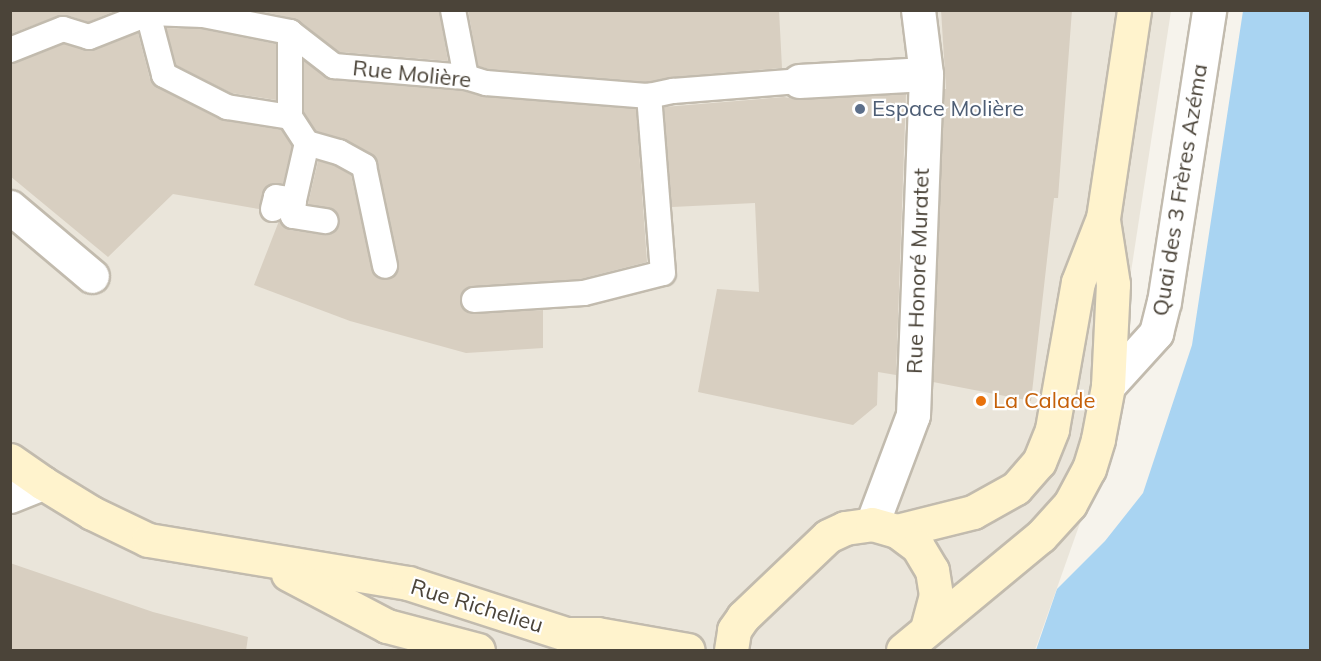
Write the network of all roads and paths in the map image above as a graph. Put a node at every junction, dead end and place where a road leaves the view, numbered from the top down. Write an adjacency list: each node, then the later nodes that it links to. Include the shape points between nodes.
1 (453, 10): 9 (lane)
2 (918, 10): 8 (street, Rue Honoré Muratet)
3 (1134, 10): 15 (main road)
4 (1209, 10): 20 (street, Quai des 3 Frères Azéma, via 1166,291 1156,333)
5 (148, 12): 6 (lane, Rue Molière, via 203,15); 7 (lane, Rue Molière, via 89,37 63,29); 12 (lane, via 164,75 227,107)
6 (290, 32): 9 (lane, Rue Molière, via 334,66); 12 (lane)
7 (10, 50)
8 (926, 74): 10 (street); 24 (street, Rue Honoré Muratet, via 913,415)
9 (466, 77): 11 (lane, Rue Molière, via 486,83)
10 (799, 81): 11 (lane, Rue Molière)
11 (649, 96): 19 (lane, via 663,273 584,293)
12 (290, 117): 13 (lane)
13 (307, 143): 16 (lane, via 284,205 292,216); 17 (lane, via 339,152 364,166)
14 (10, 207): 18 (street)
15 (1103, 218): 20 (main road, via 1113,284); 24 (main road, via 1078,282 1052,429 1039,462 1016,488 972,513)
16 (326, 221)
17 (385, 266)
18 (92, 276)
19 (474, 300)
20 (1108, 386): 26 (main road, via 1089,469 1070,504 1041,536)
21 (10, 460): 22 (main road, Rue Richelieu)
22 (43, 483): 23 (street); 25 (main road, Rue Richelieu, via 148,540)
23 (10, 496)
24 (884, 528): 26 (main road, via 918,547 932,570 936,595); 27 (main road, via 845,528 828,536 742,617)
25 (266, 562): 28 (main road, Rue Richelieu, via 387,626); 29 (main road, Rue Richelieu, via 408,583 566,634 597,634)
26 (927, 629): 31 (main road)
27 (731, 646): 30 (main road)
28 (478, 651)
29 (688, 651)
30 (695, 651)
31 (903, 651)

